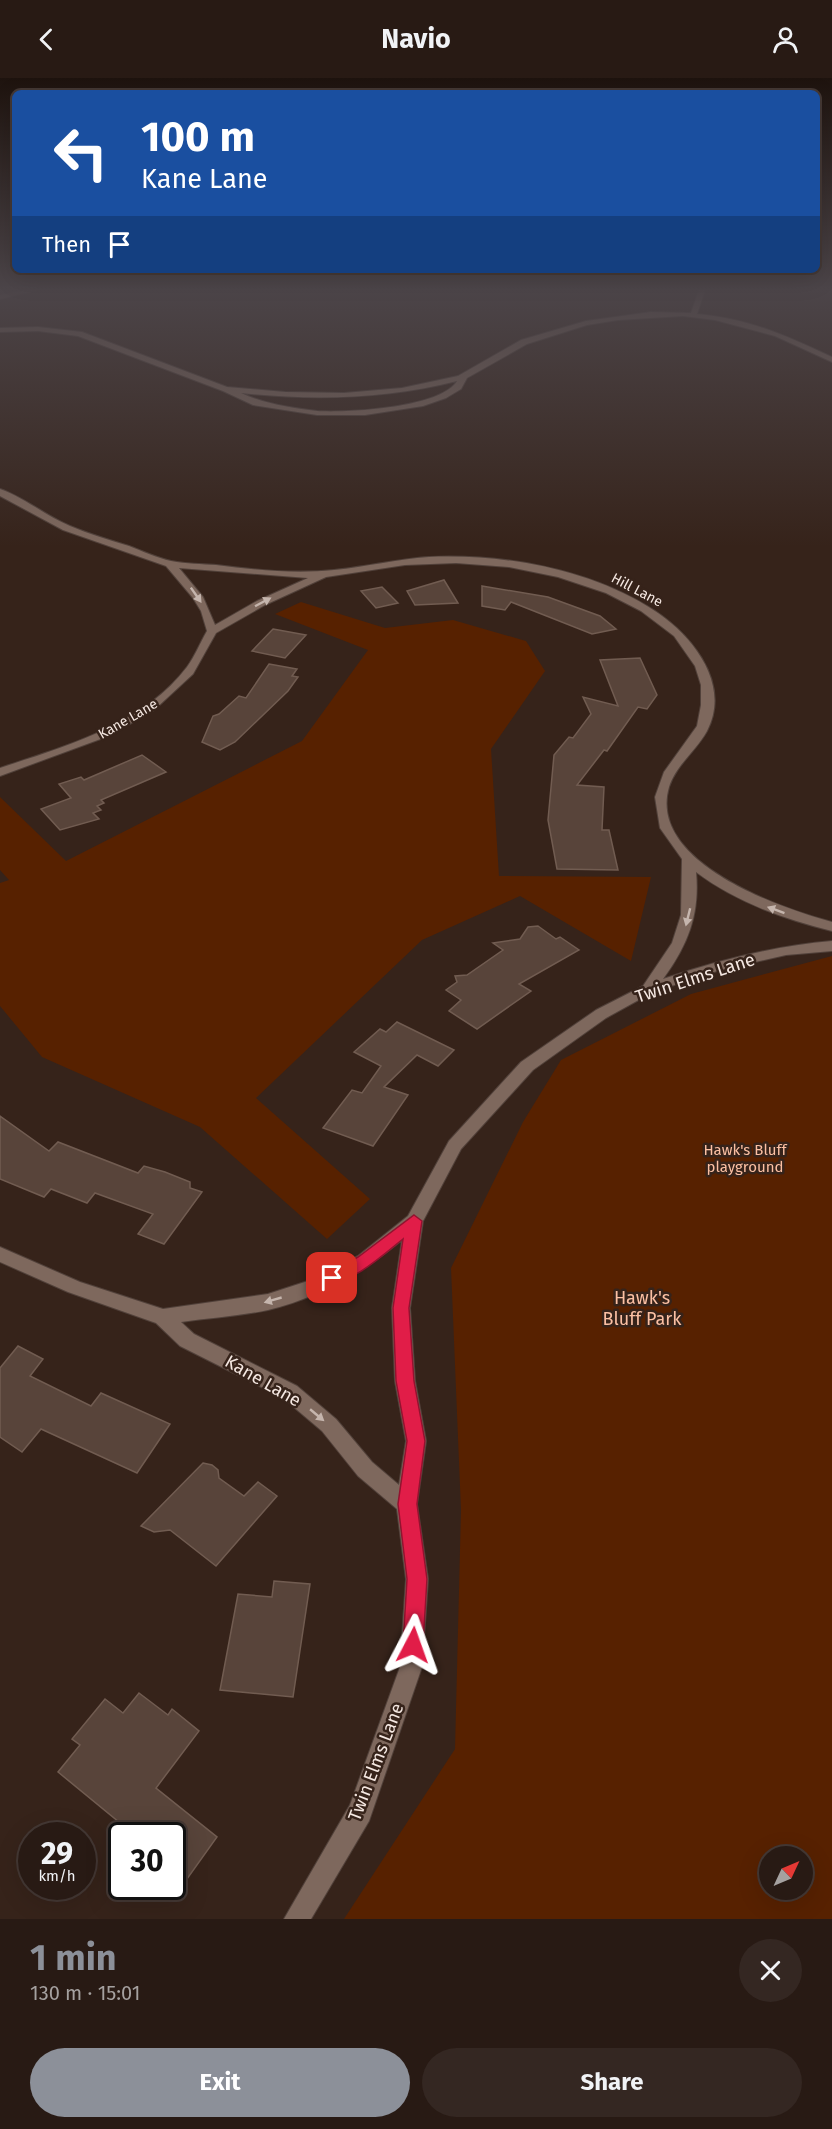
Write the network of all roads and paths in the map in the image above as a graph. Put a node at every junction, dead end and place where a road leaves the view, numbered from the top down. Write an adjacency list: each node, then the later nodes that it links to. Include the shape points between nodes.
1 (191, 376): 3 (street)
2 (464, 377): 3 (street, via 407,390 353,396 306,397); 3 (street, via 458,387 443,396 406,408 365,413 275,408 256,404)
3 (226, 389)
4 (0, 492): 5 (street, via 66,528)
5 (170, 564): 6 (street); 7 (street, one-way to 7, via 198,597)
6 (326, 574): 7 (street, one-way to 6, via 261,603); 9 (street, Hill Lane, via 408,562 506,565 575,579 610,591 674,630 704,671 708,693 701,731 662,788 662,816)
7 (212, 632): 8 (street, Kane Lane, via 191,669 170,693 140,715 82,744)
8 (0, 772)
9 (688, 860): 10 (street, one-way to 9, via 773,909 729,888); 12 (street, one-way to 12, via 690,916 671,959)
10 (832, 927)
11 (832, 946): 12 (street, Twin Elms Lane, via 774,953 717,966)
12 (648, 989): 13 (street, Twin Elms Lane, via 555,1044 503,1089 455,1145)
13 (414, 1221): 15 (street, Kane Lane, one-way to 15, via 364,1262 317,1286 268,1302); 16 (street, Twin Elms Lane, via 401,1308 405,1381 416,1441)
14 (0, 1254): 15 (street, Kane Lane, via 74,1287)
15 (163, 1317): 16 (street, Kane Lane, one-way to 16, via 187,1340 290,1392 329,1425 366,1469)
16 (407, 1504): 17 (street, Twin Elms Lane, via 417,1579 411,1667 360,1812)
17 (297, 1919)

